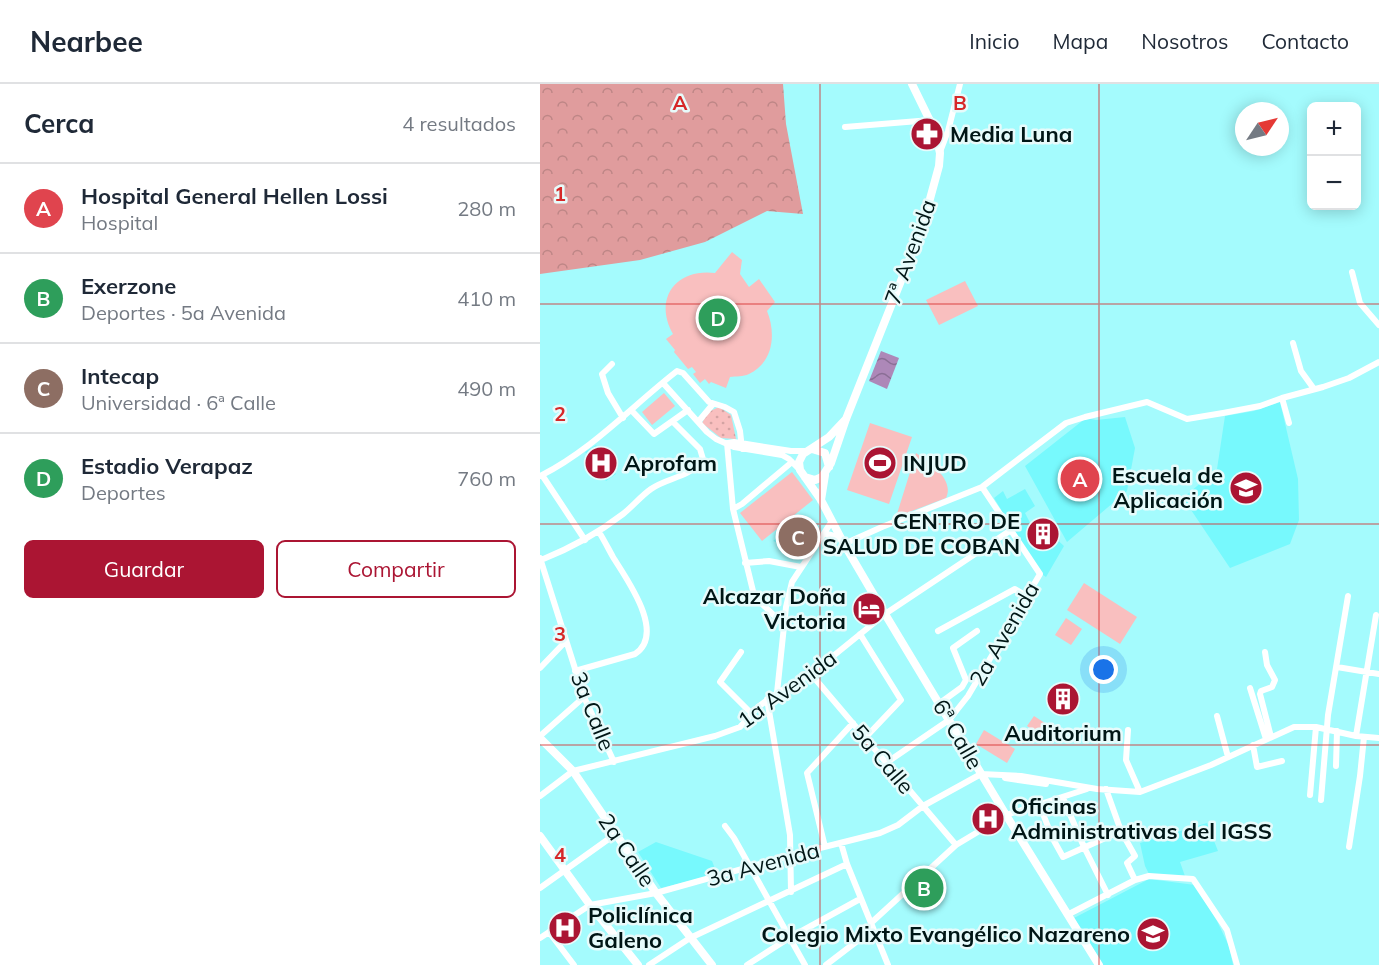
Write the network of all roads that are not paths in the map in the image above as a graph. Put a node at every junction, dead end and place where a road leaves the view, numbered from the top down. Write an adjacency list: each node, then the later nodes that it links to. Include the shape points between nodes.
1 (912, 84): 3 (main road, 7ª Avenida)
2 (960, 84): 5 (street)
3 (931, 120): 4 (street); 5 (main road, 7ª Avenida)
4 (845, 127)
5 (939, 153): 18 (main road, 7ª Avenida, via 922,228)
6 (1352, 272): 7 (street, via 1360,303)
7 (1379, 325)
8 (1293, 343): 12 (street, via 1301,371)
9 (1379, 362): 12 (street, via 1350,378)
10 (612, 364): 17 (street, via 602,374)
11 (663, 383): 14 (street, via 677,371 683,373); 15 (street); 16 (street)
12 (1314, 389): 13 (street)
13 (1282, 398): 21 (street); 29 (street, via 1260,406 1187,419 1147,402 1088,416 1066,423)
14 (712, 404): 20 (street); 23 (street, via 734,412)
15 (688, 410): 19 (street); 20 (street)
16 (632, 411): 17 (street); 19 (street, via 654,434)
17 (623, 418): 28 (street)
18 (846, 419): 24 (main road, 7ª Avenida, via 836,432); 26 (main road, 7ª Avenida)
19 (673, 422): 34 (street, via 700,449 703,459 687,474 653,488)
20 (698, 422): 22 (street, via 712,436)
21 (1289, 423)
22 (727, 443): 23 (street); 31 (street)
23 (742, 446): 24 (street); 25 (street, via 778,454)
24 (809, 450): 26 (main road, via 825,453); 27 (main road, via 799,462)
25 (792, 462): 27 (street); 31 (street)
26 (827, 471): 27 (main road, via 815,480); 30 (main road)
27 (802, 473): 30 (main road, 6ª Calle)
28 (541, 475): 36 (street)
29 (982, 487): 33 (street); 37 (street)
30 (821, 500): 32 (main road, 6ª Calle)
31 (733, 509): 39 (street)
32 (832, 521): 35 (street); 37 (main road, 6ª Calle)
33 (1011, 530): 41 (street, 2a Avenida, via 1040,574); 43 (street, 1a Avenida)
34 (599, 532): 36 (street); 54 (street, via 642,608 645,639 635,654)
35 (824, 533): 37 (street); 40 (street)
36 (585, 540): 38 (street)
37 (843, 541): 43 (main road, 6ª Calle)
38 (541, 559): 49 (street, 3a Calle)
39 (745, 563): 40 (street, via 770,561); 45 (street, via 758,600)
40 (801, 567): 45 (street, via 792,582)
41 (1027, 596): 46 (street, via 1015,589); 65 (street, 2a Avenida, via 968,696)
42 (1348, 597): 52 (street)
43 (885, 614): 48 (street, 1a Avenida); 62 (main road, 6ª Calle)
44 (1376, 615): 56 (street)
45 (784, 625): 59 (street)
46 (938, 631)
47 (977, 631): 62 (street, via 953,648 966,680)
48 (860, 634): 55 (street, 1a Avenida); 73 (street, via 901,700)
49 (566, 642): 53 (street); 54 (street, 3a Calle)
50 (741, 652): 63 (street, via 720,682)
51 (1264, 652): 74 (street, via 1275,680 1272,687 1260,694)
52 (1337, 667): 56 (street); 68 (street)
53 (540, 668)
54 (576, 671): 60 (street, 3a Calle)
55 (811, 674): 59 (street, 1a Avenida); 66 (street, 5a Calle)
56 (1367, 674): 57 (street); 72 (street)
57 (1379, 674)
58 (1250, 688): 74 (street)
59 (777, 693): 61 (street, 1a Avenida)
60 (584, 697): 71 (street); 79 (street, 3a Calle)
61 (767, 699): 63 (street, 1a Avenida); 104 (street)
62 (940, 703): 65 (main road, 6ª Calle)
63 (752, 714): 79 (street, 1a Avenida, via 740,727 715,736)
64 (1217, 716): 77 (street)
65 (949, 720): 80 (street, 2a Avenida); 83 (main road, 6ª Calle)
66 (853, 723): 73 (street, 5a Calle); 101 (street, via 808,772)
67 (1316, 727): 68 (street); 74 (street, via 1294,727); 88 (street)
68 (1326, 729): 70 (street); 91 (street)
69 (1128, 730): 87 (street, via 1126,760)
70 (1337, 731): 72 (street); 81 (street)
71 (540, 737): 82 (main road, 2a Calle)
72 (1360, 737): 75 (street); 103 (street, via 1360,776)
73 (865, 738): 80 (street, 5a Calle)
74 (1268, 738): 76 (street)
75 (1379, 738)
76 (1252, 745): 77 (street); 78 (street, via 1257,767)
77 (1228, 757): 87 (street)
78 (1282, 761)
79 (614, 762): 82 (street, 1a Avenida)
80 (886, 763): 93 (street, 5a Calle)
81 (1336, 766)
82 (573, 771): 89 (street, 1a Avenida); 97 (main road, 2a Calle)
83 (981, 774): 84 (street); 85 (street, via 1020,776); 93 (street, 3a Avenida); 94 (main road, 6ª Calle)
84 (1087, 789): 85 (street); 90 (street)
85 (1097, 789): 86 (street)
86 (1106, 789): 87 (street); 96 (street)
87 (1140, 792)
88 (1310, 795)
89 (540, 796)
90 (1063, 798): 92 (street); 102 (street)
91 (1321, 800)
92 (1039, 804): 94 (street); 102 (street, via 1064,857)
93 (923, 806): 99 (street, 3a Avenida, via 898,825); 100 (street, 5a Calle)
94 (1005, 815): 100 (street); 116 (main road, 6ª Calle)
95 (725, 826): 106 (street)
96 (1121, 831): 102 (street); 108 (street, via 1135,856 1127,861)
97 (616, 833): 107 (street); 111 (main road, 2a Calle)
98 (540, 836): 107 (main road)
99 (841, 843): 101 (street, 3a Avenida); 105 (street)
100 (956, 845): 117 (street)
101 (825, 847): 104 (street, 3a Avenida)
102 (1084, 847): 112 (street)
103 (1349, 847)
104 (792, 855): 106 (street, 3a Avenida); 110 (street)
105 (847, 864): 110 (street); 113 (street)
106 (749, 868): 111 (street, 3a Avenida); 114 (street)
107 (565, 870): 109 (street); 115 (main road)
108 (1135, 880): 112 (street); 131 (street, via 1149,876 1193,879 1227,930)
109 (540, 888)
110 (791, 891): 114 (street)
111 (656, 893): 115 (street, 3a Avenida); 120 (main road, 2a Calle)
112 (1108, 895): 116 (street)
113 (860, 899): 117 (street); 121 (street)
114 (769, 902): 120 (street); 121 (street)
115 (590, 905): 118 (street, 3a Avenida); 123 (main road)
116 (1069, 914): 130 (main road, 6ª Calle)
117 (872, 926): 128 (street); 129 (street)
118 (549, 932): 119 (street, 3a Avenida); 122 (street)
119 (540, 938)
120 (690, 938): 124 (street); 125 (main road, 2a Calle)
121 (789, 938): 126 (street); 127 (street)
122 (574, 965)
123 (638, 965)
124 (649, 965)
125 (712, 965)
126 (747, 965)
127 (805, 965)
128 (826, 965)
129 (888, 965)
130 (1100, 965)
131 (1237, 965)

